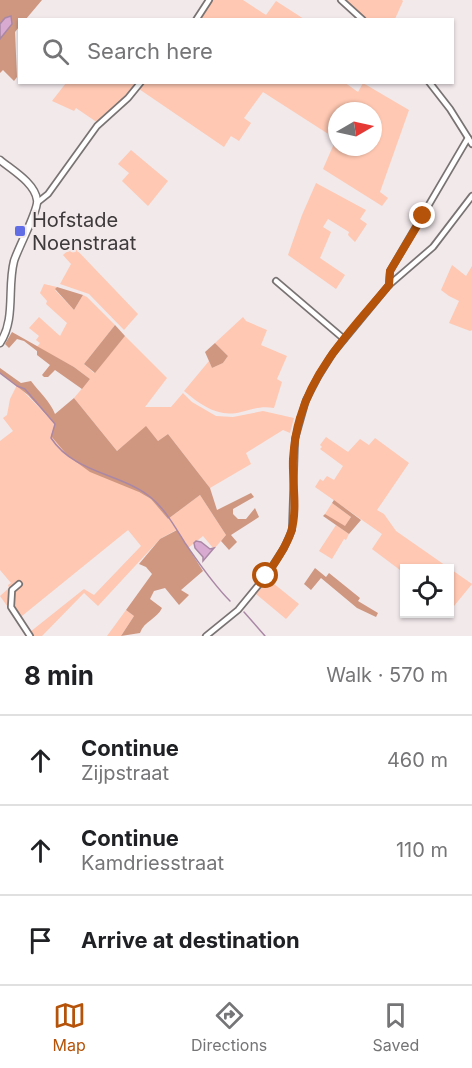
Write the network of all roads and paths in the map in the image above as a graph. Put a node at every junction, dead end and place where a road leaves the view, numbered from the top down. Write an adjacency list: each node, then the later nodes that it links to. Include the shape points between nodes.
1 (209, 0): 3 (street)
2 (341, 0): 4 (street)
3 (197, 18)
4 (361, 18)
5 (139, 84): 11 (street, via 97,126)
6 (431, 84): 7 (street)
7 (468, 138): 8 (street); 13 (street, via 390,271)
8 (472, 144)
9 (0, 160): 11 (street, via 34,189)
10 (472, 196): 13 (street, via 433,246)
11 (38, 202): 15 (street, via 13,266 9,320)
12 (276, 281): 14 (street)
13 (389, 285): 14 (street)
14 (344, 339): 18 (street, via 318,377 300,418 293,459 292,530 286,544 238,610)
15 (0, 343)
16 (19, 584): 17 (street, via 12,591 11,607)
17 (30, 636)
18 (206, 636)

